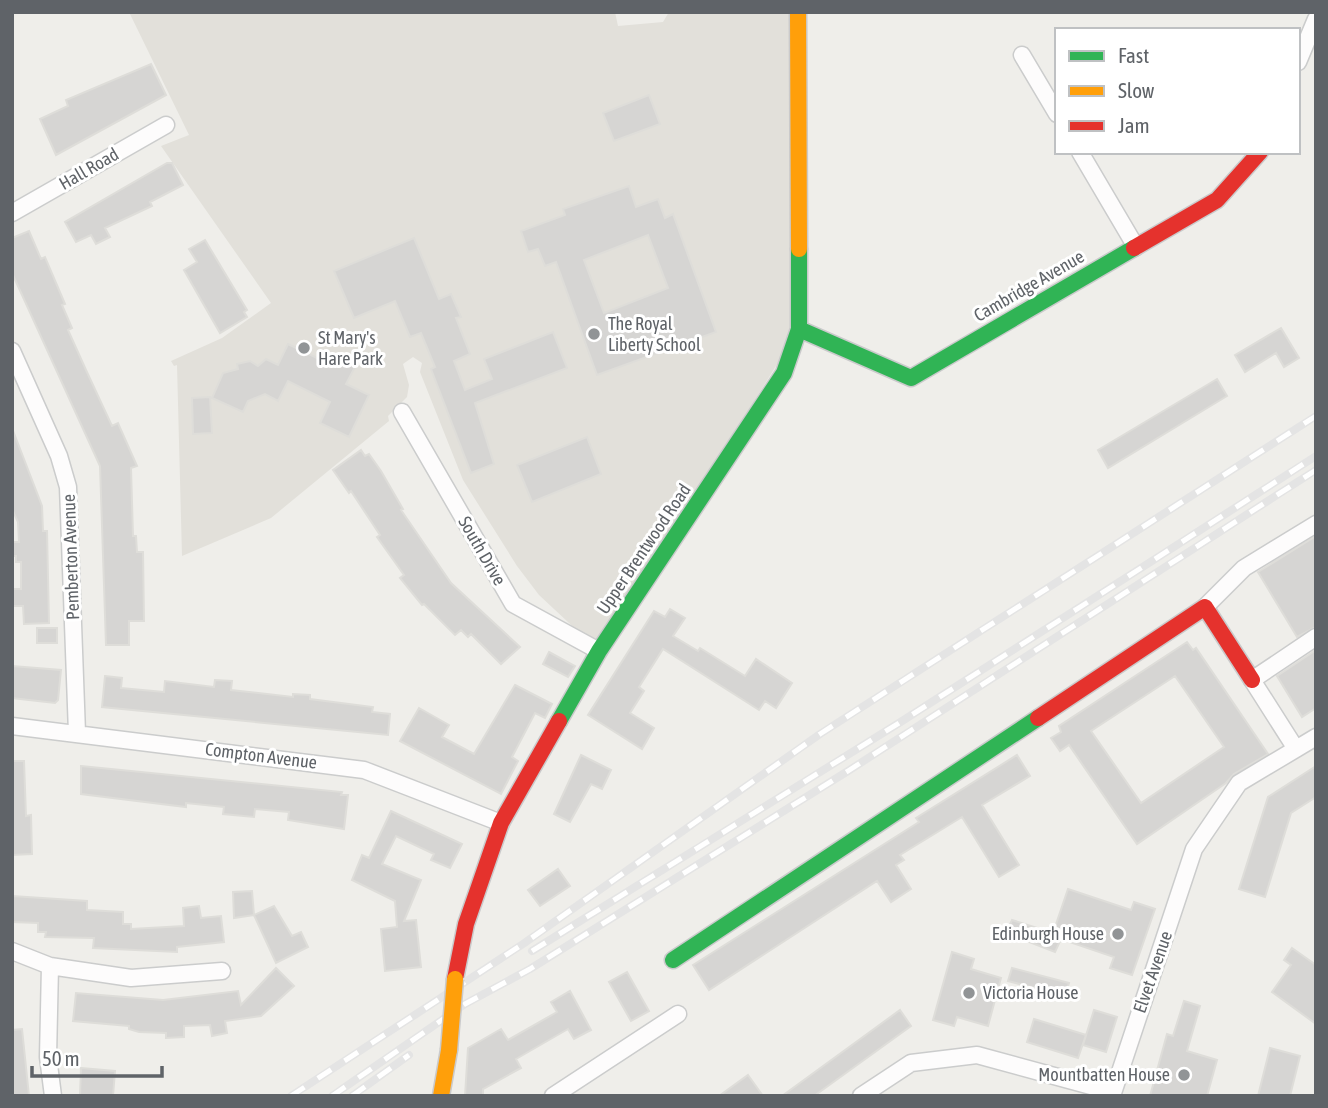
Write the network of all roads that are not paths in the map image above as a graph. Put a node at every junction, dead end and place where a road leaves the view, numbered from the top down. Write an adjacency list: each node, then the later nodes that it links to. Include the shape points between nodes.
1 (798, 12): 11 (street, Upper Brentwood Road)
2 (1316, 19): 4 (street)
3 (1022, 55): 5 (street)
4 (1300, 57)
5 (1055, 111)
6 (166, 125): 9 (street, Hall Road)
7 (1081, 154): 10 (street)
8 (1258, 154): 10 (street, Cambridge Avenue, via 1217,200)
9 (12, 213)
10 (1136, 247): 11 (street, Cambridge Avenue, via 912,378)
11 (799, 329): 17 (street, Upper Brentwood Road, via 784,373)
12 (12, 351): 20 (street, Pemberton Avenue, via 60,456 68,486)
13 (402, 412): 17 (street, South Drive, via 513,604)
14 (1316, 524): 15 (street, via 1244,568)
15 (1205, 607): 18 (street); 25 (street)
16 (1316, 637): 18 (street)
17 (599, 651): 23 (street, Upper Brentwood Road)
18 (1252, 680): 22 (street)
19 (12, 726): 20 (street, Compton Avenue)
20 (78, 733): 23 (street, Compton Avenue, via 364,769)
21 (1316, 737): 22 (street, Elvet Avenue)
22 (1296, 749): 29 (street, Elvet Avenue, via 1239,783 1194,849)
23 (501, 823): 31 (street, Upper Brentwood Road, bridge, via 466,924)
24 (12, 951): 26 (street)
25 (673, 960)
26 (50, 966): 27 (street, via 131,978); 30 (street)
27 (222, 971)
28 (678, 1014): 32 (street)
29 (1112, 1094): 33 (street, via 977,1055 912,1063)
30 (52, 1096)
31 (441, 1096)
32 (553, 1096)
33 (861, 1096)

